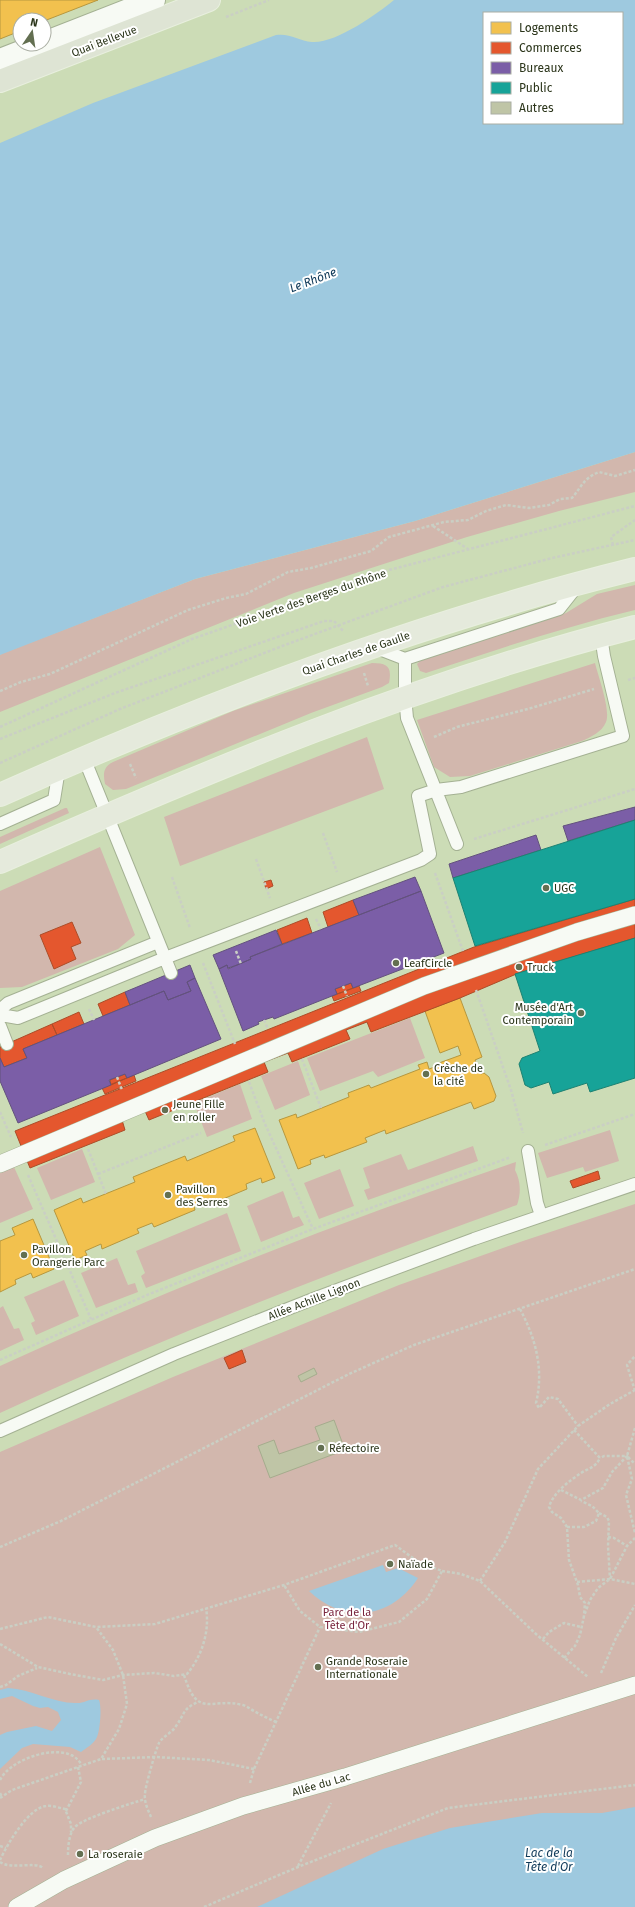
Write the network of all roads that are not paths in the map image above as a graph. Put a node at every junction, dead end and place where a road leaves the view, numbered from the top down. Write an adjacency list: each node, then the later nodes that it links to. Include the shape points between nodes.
1 (154, 0): 3 (main road)
2 (209, 0): 6 (highway, Quai Bellevue)
3 (52, 40)
4 (22, 52): 5 (main road)
5 (0, 60)
6 (0, 81)
7 (635, 570): 8 (main road, Quai Charles de Gaulle)
8 (580, 583): 11 (main road, Quai Charles de Gaulle); 12 (lane, via 559,609)
9 (635, 627): 10 (main road)
10 (601, 636): 13 (main road); 14 (lane, via 611,684)
11 (371, 646): 12 (lane); 15 (main road, Quai Charles de Gaulle, via 253,689)
12 (405, 658): 13 (lane)
13 (405, 696): 17 (lane, via 407,718); 19 (main road)
14 (629, 738): 17 (lane, via 461,787)
15 (84, 758): 16 (main road, Quai Charles de Gaulle); 19 (lane)
16 (59, 769): 18 (main road, Quai Charles de Gaulle); 20 (lane, via 54,800)
17 (436, 790): 21 (lane); 25 (lane, via 418,796 426,857)
18 (0, 796)
19 (106, 816): 22 (main road); 24 (lane)
20 (0, 824)
21 (457, 844)
22 (0, 862)
23 (635, 915): 32 (street, via 577,932 424,986)
24 (158, 942): 25 (lane); 27 (lane, via 8,1003)
25 (164, 958): 26 (lane); 28 (lane, via 18,1018)
26 (171, 973)
27 (0, 1010)
28 (0, 1016)
29 (0, 1026): 30 (lane)
30 (7, 1044)
31 (528, 1151): 34 (lane)
32 (0, 1164)
33 (635, 1184): 34 (lane, Allée Achille Lignon)
34 (541, 1215): 35 (lane, Allée Achille Lignon, via 320,1296 174,1354)
35 (0, 1431)
36 (635, 1685): 37 (street, Allée du Lac, via 598,1690 345,1777 243,1806 162,1836 59,1883)
37 (17, 1907)

